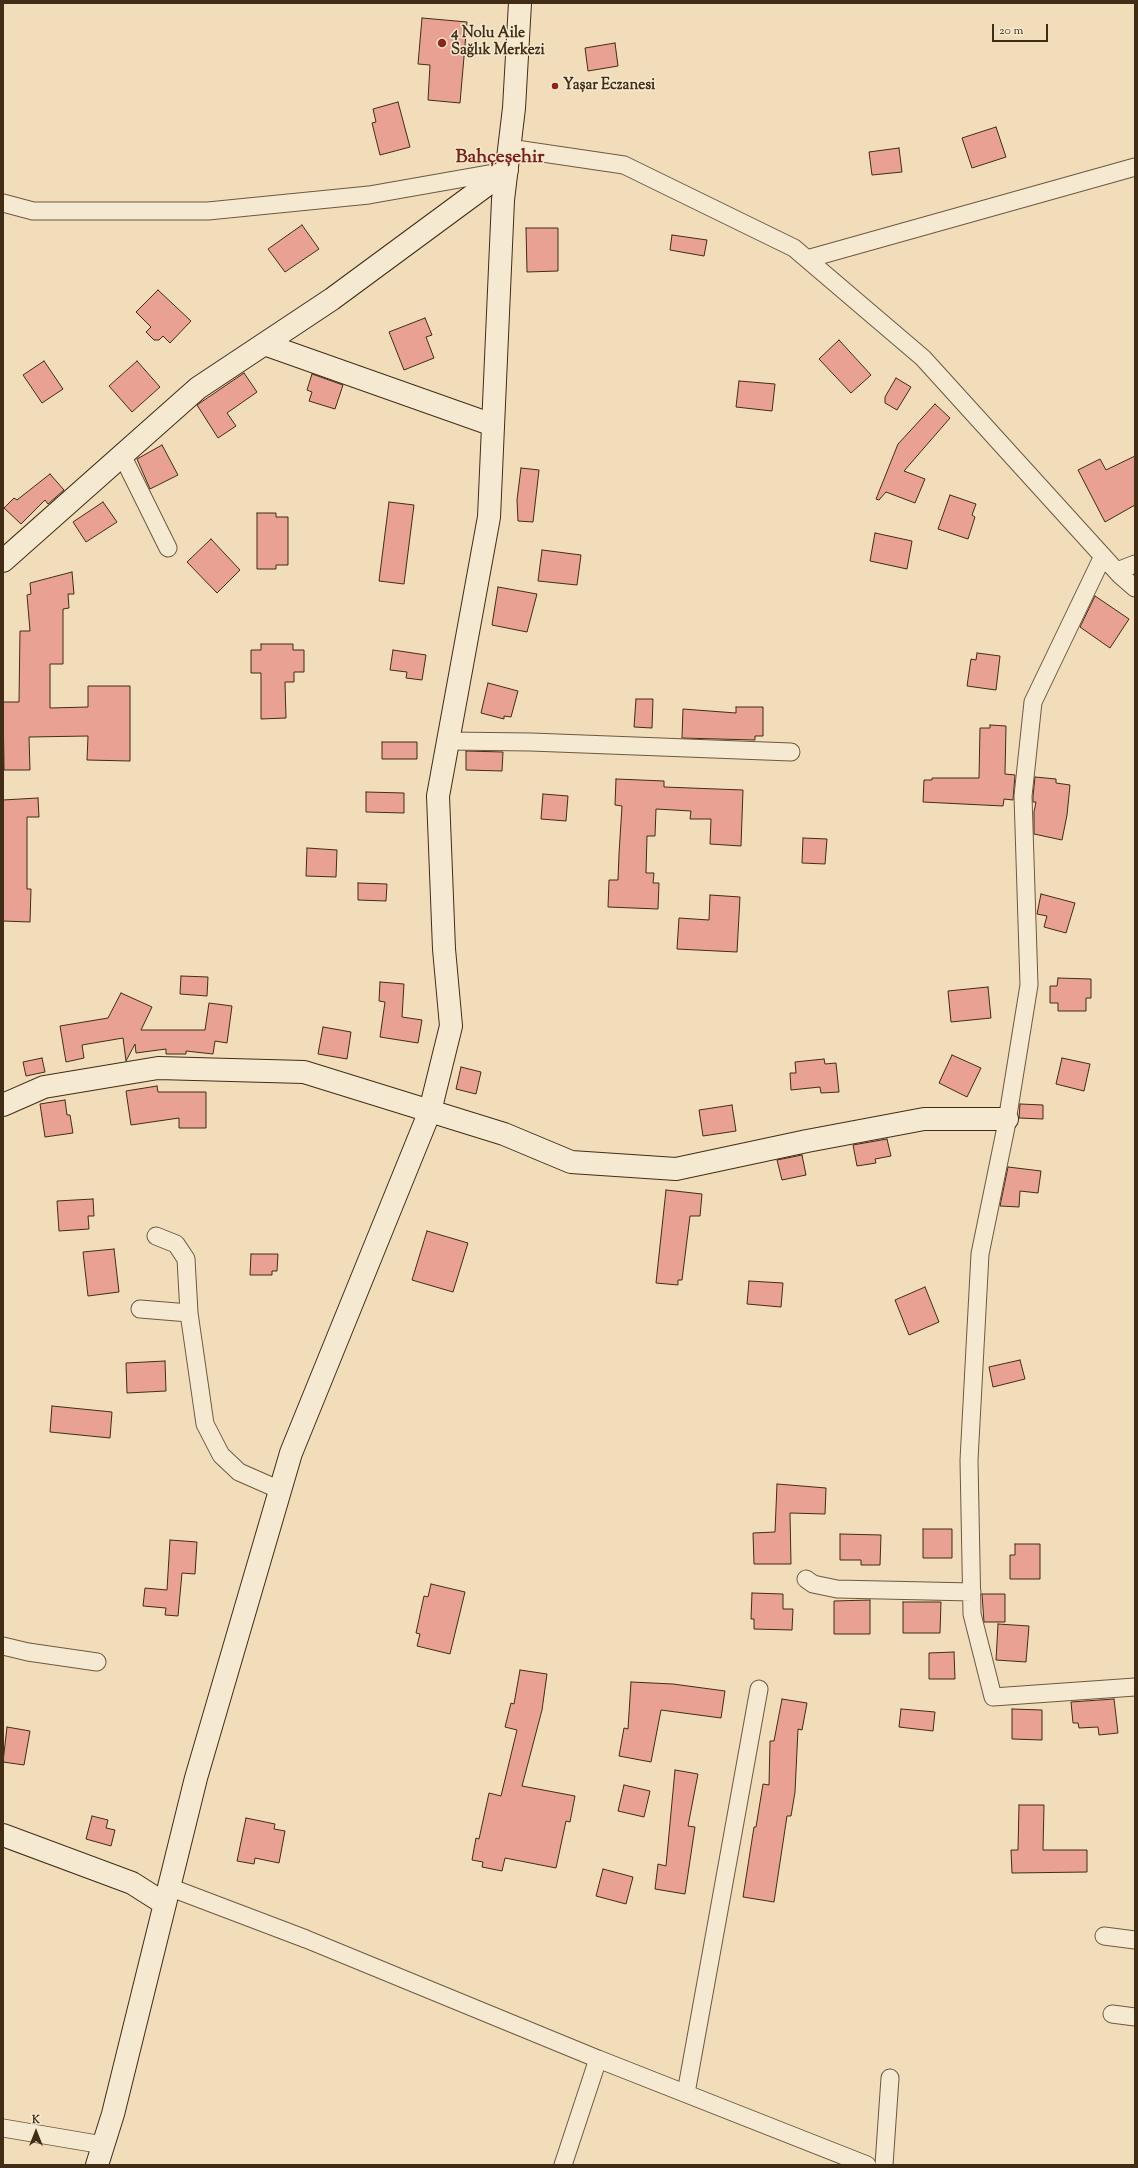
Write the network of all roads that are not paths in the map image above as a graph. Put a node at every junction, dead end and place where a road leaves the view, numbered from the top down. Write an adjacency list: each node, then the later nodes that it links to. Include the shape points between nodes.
1 (520, 3): 2 (street)
2 (509, 148): 4 (street); 6 (street, via 624,165 794,248)
3 (1135, 167): 6 (street)
4 (507, 170): 5 (street, via 369,196 208,211 33,211); 7 (street, via 332,299); 8 (street, via 503,200)
5 (3, 203)
6 (807, 259): 11 (street, via 923,358)
7 (264, 344): 8 (street); 9 (street, via 198,388)
8 (493, 425): 16 (street, via 489,517)
9 (122, 455): 10 (street); 12 (street)
10 (168, 548)
11 (1103, 556): 14 (street); 20 (street, via 1033,702 1023,796 1029,985)
12 (3, 561)
13 (1135, 564): 14 (street)
14 (1117, 571): 15 (street)
15 (1135, 588)
16 (448, 741): 17 (street); 19 (street, via 438,796 444,949 451,1026)
17 (791, 752)
18 (3, 1105): 19 (street, via 44,1087 158,1068 304,1072)
19 (430, 1111): 20 (street, via 504,1134 571,1162 676,1169 924,1119); 24 (street, via 290,1453)
20 (1007, 1119): 26 (street, via 980,1254 969,1460)
21 (156, 1236): 23 (street, via 176,1244 186,1259)
22 (140, 1309): 23 (street)
23 (189, 1313): 24 (street, via 205,1424 221,1455 239,1472)
24 (280, 1490): 32 (street, via 196,1778)
25 (806, 1579): 26 (street, via 813,1584 837,1589)
26 (972, 1592): 29 (street, via 972,1614 993,1697)
27 (3, 1646): 28 (street)
28 (97, 1662)
29 (1135, 1687)
30 (759, 1689): 39 (street)
31 (3, 1835): 32 (street)
32 (167, 1895): 37 (street, via 306,1939); 41 (street)
33 (1104, 1936): 34 (street)
34 (1135, 1940)
35 (1112, 2014): 36 (street)
36 (1135, 2017)
37 (598, 2059): 39 (street); 42 (street)
38 (890, 2078): 44 (street)
39 (686, 2093): 43 (street)
40 (3, 2128): 41 (street)
41 (102, 2159)
42 (563, 2165)
43 (867, 2165)
44 (884, 2165)

